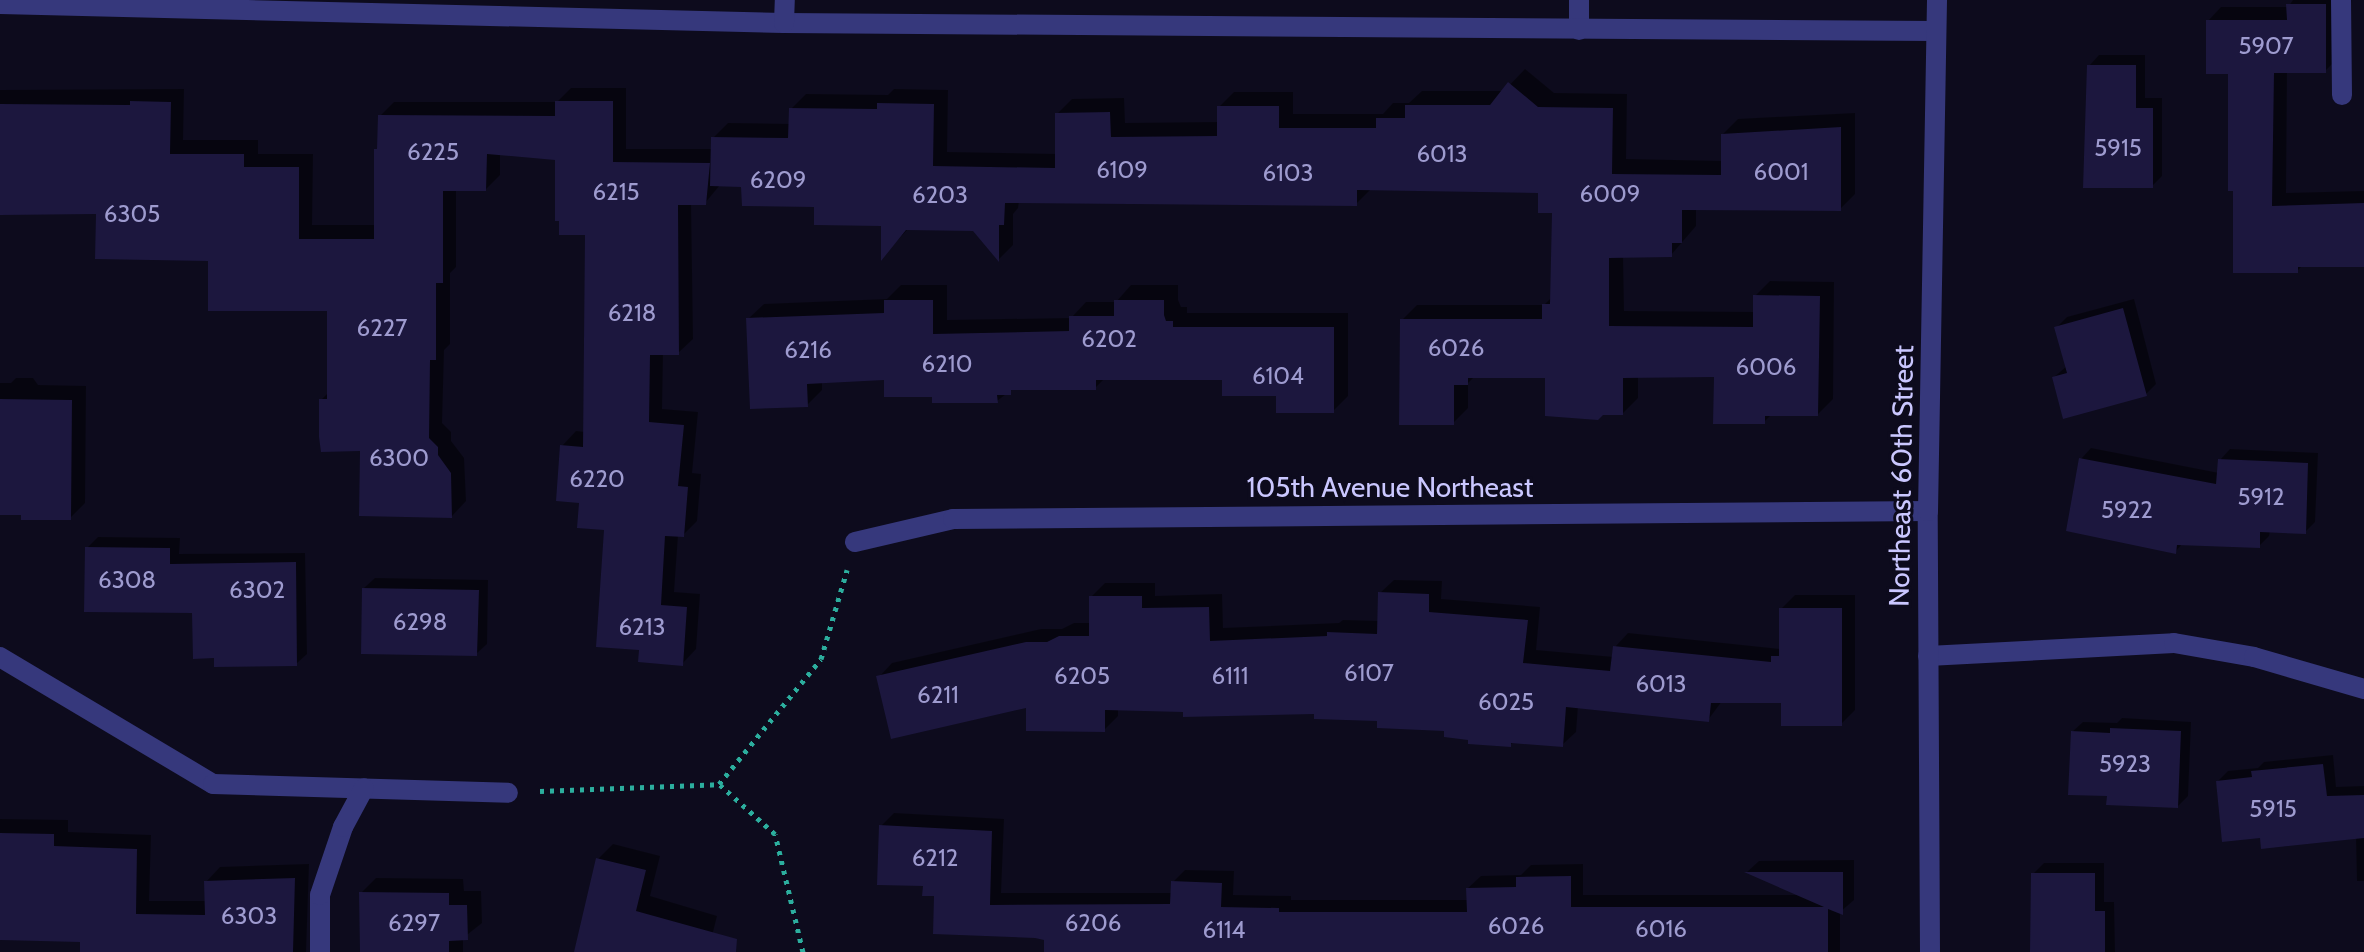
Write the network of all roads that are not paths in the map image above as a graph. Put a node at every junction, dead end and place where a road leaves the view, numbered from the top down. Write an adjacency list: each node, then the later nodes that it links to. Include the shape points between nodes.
1 (785, 0): 6 (street)
2 (1579, 0): 7 (street)
3 (1937, 0): 8 (street, Northeast 60th Street)
4 (2341, 0): 9 (street)
5 (0, 4): 6 (street)
6 (784, 23): 7 (street)
7 (1579, 30): 8 (street)
8 (1936, 31): 10 (street, Northeast 60th Street)
9 (2342, 95)
10 (1928, 511): 11 (street, 105th Avenue Northeast, via 953,519); 12 (street, Northeast 60th Street)
11 (855, 542)
12 (1928, 656): 14 (street, via 2174,643 2254,657); 18 (street, Northeast 60th Street)
13 (0, 657): 15 (street, via 213,784)
14 (2364, 689)
15 (364, 788): 16 (street); 17 (street, via 343,827 320,895)
16 (508, 793)
17 (320, 952)
18 (1930, 952)

